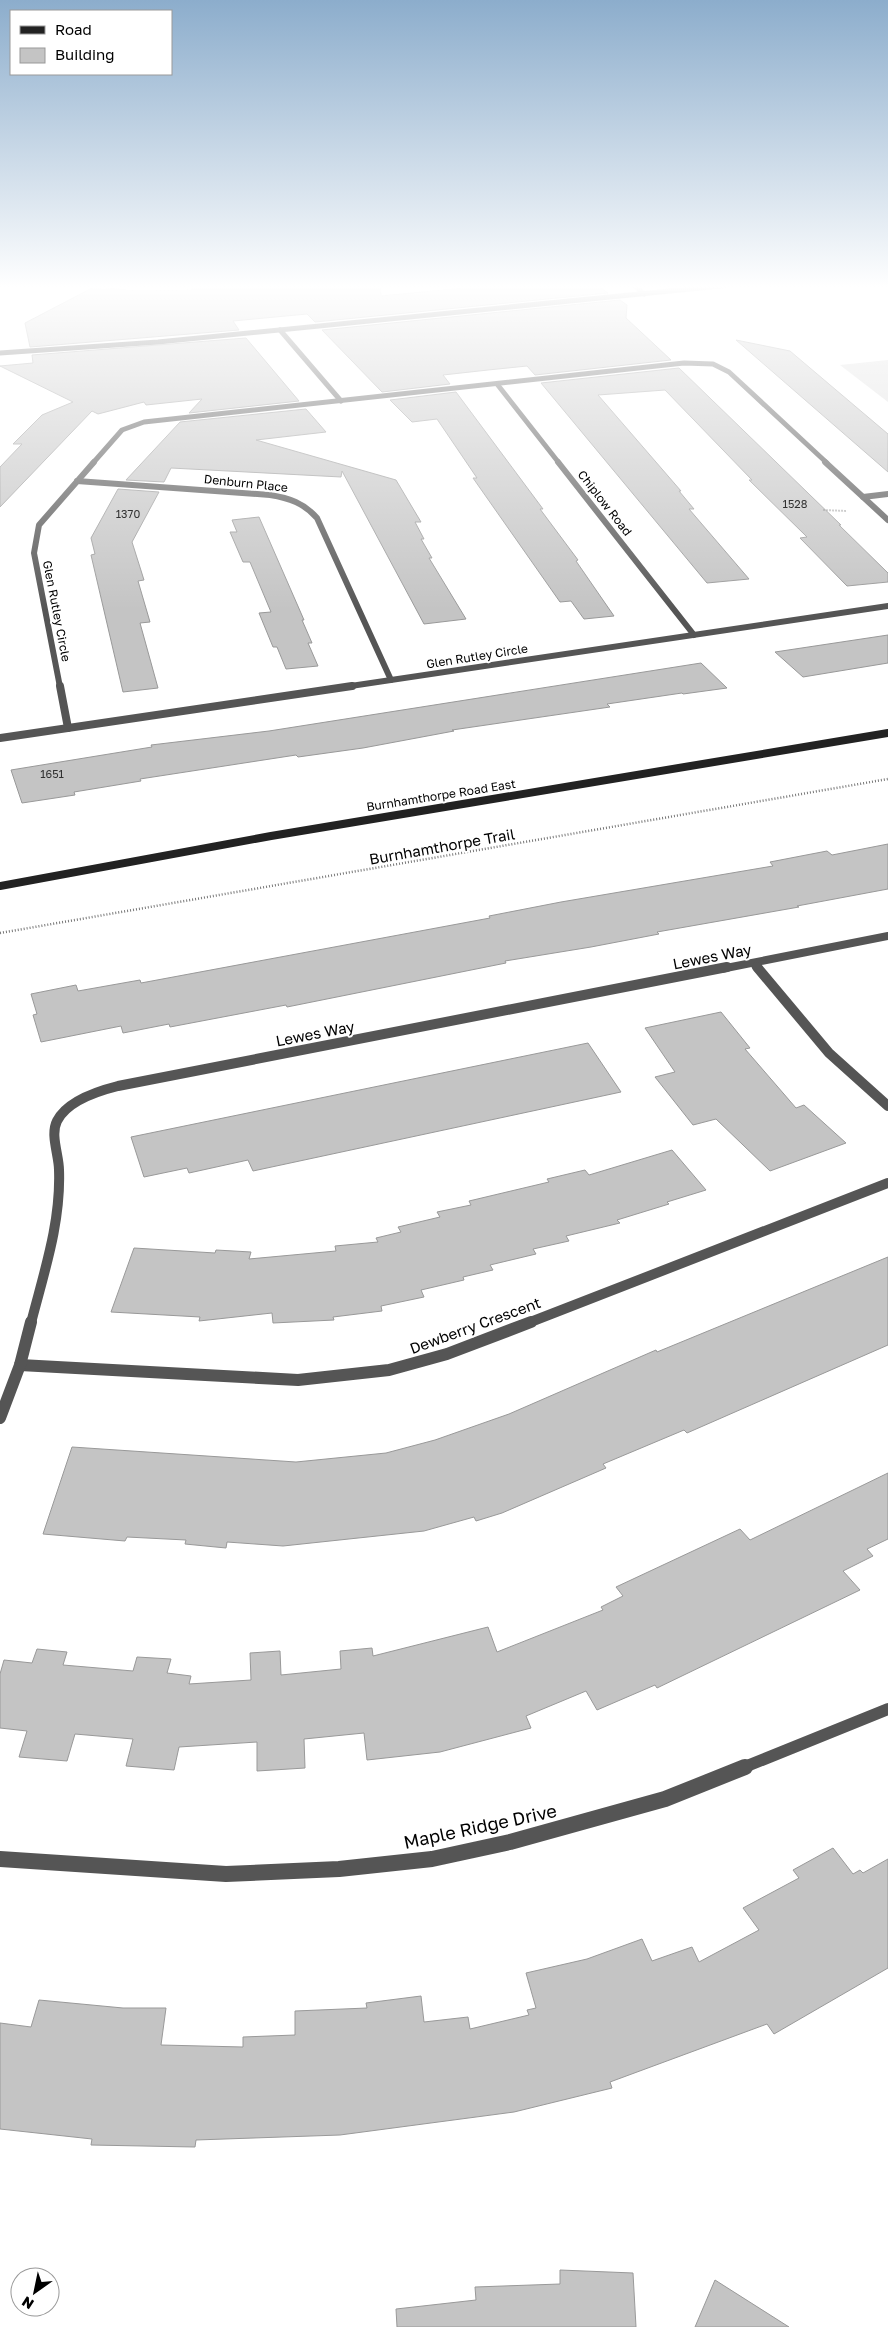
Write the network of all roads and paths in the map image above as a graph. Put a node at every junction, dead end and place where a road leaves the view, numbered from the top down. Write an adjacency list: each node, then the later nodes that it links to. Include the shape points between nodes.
1 (334, 393): 5 (street)
2 (419, 393): 5 (street, Glen Rutley Circle)
3 (505, 393): 13 (street, Chiplow Road)
4 (751, 393): 8 (street, Glen Rutley Circle)
5 (341, 401): 6 (street, Glen Rutley Circle, via 130,426 122,430)
6 (77, 482): 14 (street, Denburn Place, via 262,494 292,498 309,506); 15 (street, Glen Rutley Circle, via 39,525 34,553)
7 (888, 494): 8 (street)
8 (862, 497): 11 (street, Glen Rutley Circle)
9 (823, 510): 10 (path)
10 (851, 511)
11 (888, 520)
12 (888, 606): 13 (street, Glen Rutley Circle)
13 (694, 635): 14 (street, Glen Rutley Circle)
14 (391, 680): 15 (street, Glen Rutley Circle)
15 (68, 728): 17 (street, Glen Rutley Circle)
16 (888, 733): 19 (main road, Burnhamthorpe Road East, via 271,836)
17 (0, 738)
18 (888, 779): 20 (path, Burnhamthorpe Trail)
19 (0, 886)
20 (0, 933)
21 (888, 936): 22 (street, Lewes Way)
22 (754, 964): 23 (street, via 829,1053); 25 (street, Lewes Way, via 118,1086 86,1097 61,1116 54,1132 60,1196 56,1228)
23 (888, 1106)
24 (888, 1183): 25 (street, Dewberry Crescent, via 446,1354 389,1370 329,1378 267,1380)
25 (20, 1365): 26 (street, Lewes Way)
26 (0, 1418)
27 (888, 1709): 28 (street, Maple Ridge Drive, via 664,1799 510,1842 432,1859 339,1870 226,1874)
28 (0, 1859)

